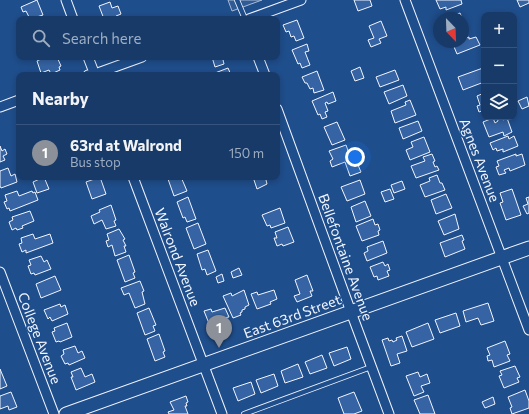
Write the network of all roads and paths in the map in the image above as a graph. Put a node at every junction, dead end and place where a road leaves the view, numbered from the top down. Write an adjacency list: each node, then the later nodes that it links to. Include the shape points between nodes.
1 (66, 0): 5 (street)
2 (237, 0): 6 (lane)
3 (302, 0): 7 (street)
4 (405, 0): 19 (street, Agnes Avenue)
5 (72, 16)
6 (244, 16)
7 (257, 16)
8 (89, 60): 11 (street)
9 (134, 60): 12 (street)
10 (259, 60): 13 (street)
11 (91, 72)
12 (100, 72)
13 (264, 72)
14 (16, 101): 15 (street)
15 (0, 107)
16 (280, 116): 21 (street, Bellefontaine Avenue)
17 (134, 180): 23 (street, Walrond Avenue)
18 (529, 248): 19 (main road, East 63rd Street)
19 (502, 258): 21 (main road, East 63rd Street); 22 (street, Agnes Avenue)
20 (0, 272): 25 (street, College Avenue)
21 (351, 312): 23 (main road, East 63rd Street); 24 (street, Bellefontaine Avenue)
22 (529, 330)
23 (204, 365): 26 (main road, East 63rd Street); 27 (street, Walrond Avenue)
24 (371, 367): 28 (lane); 29 (street, Bellefontaine Avenue)
25 (54, 414)
26 (66, 414)
27 (222, 414)
28 (244, 414)
29 (389, 414)

